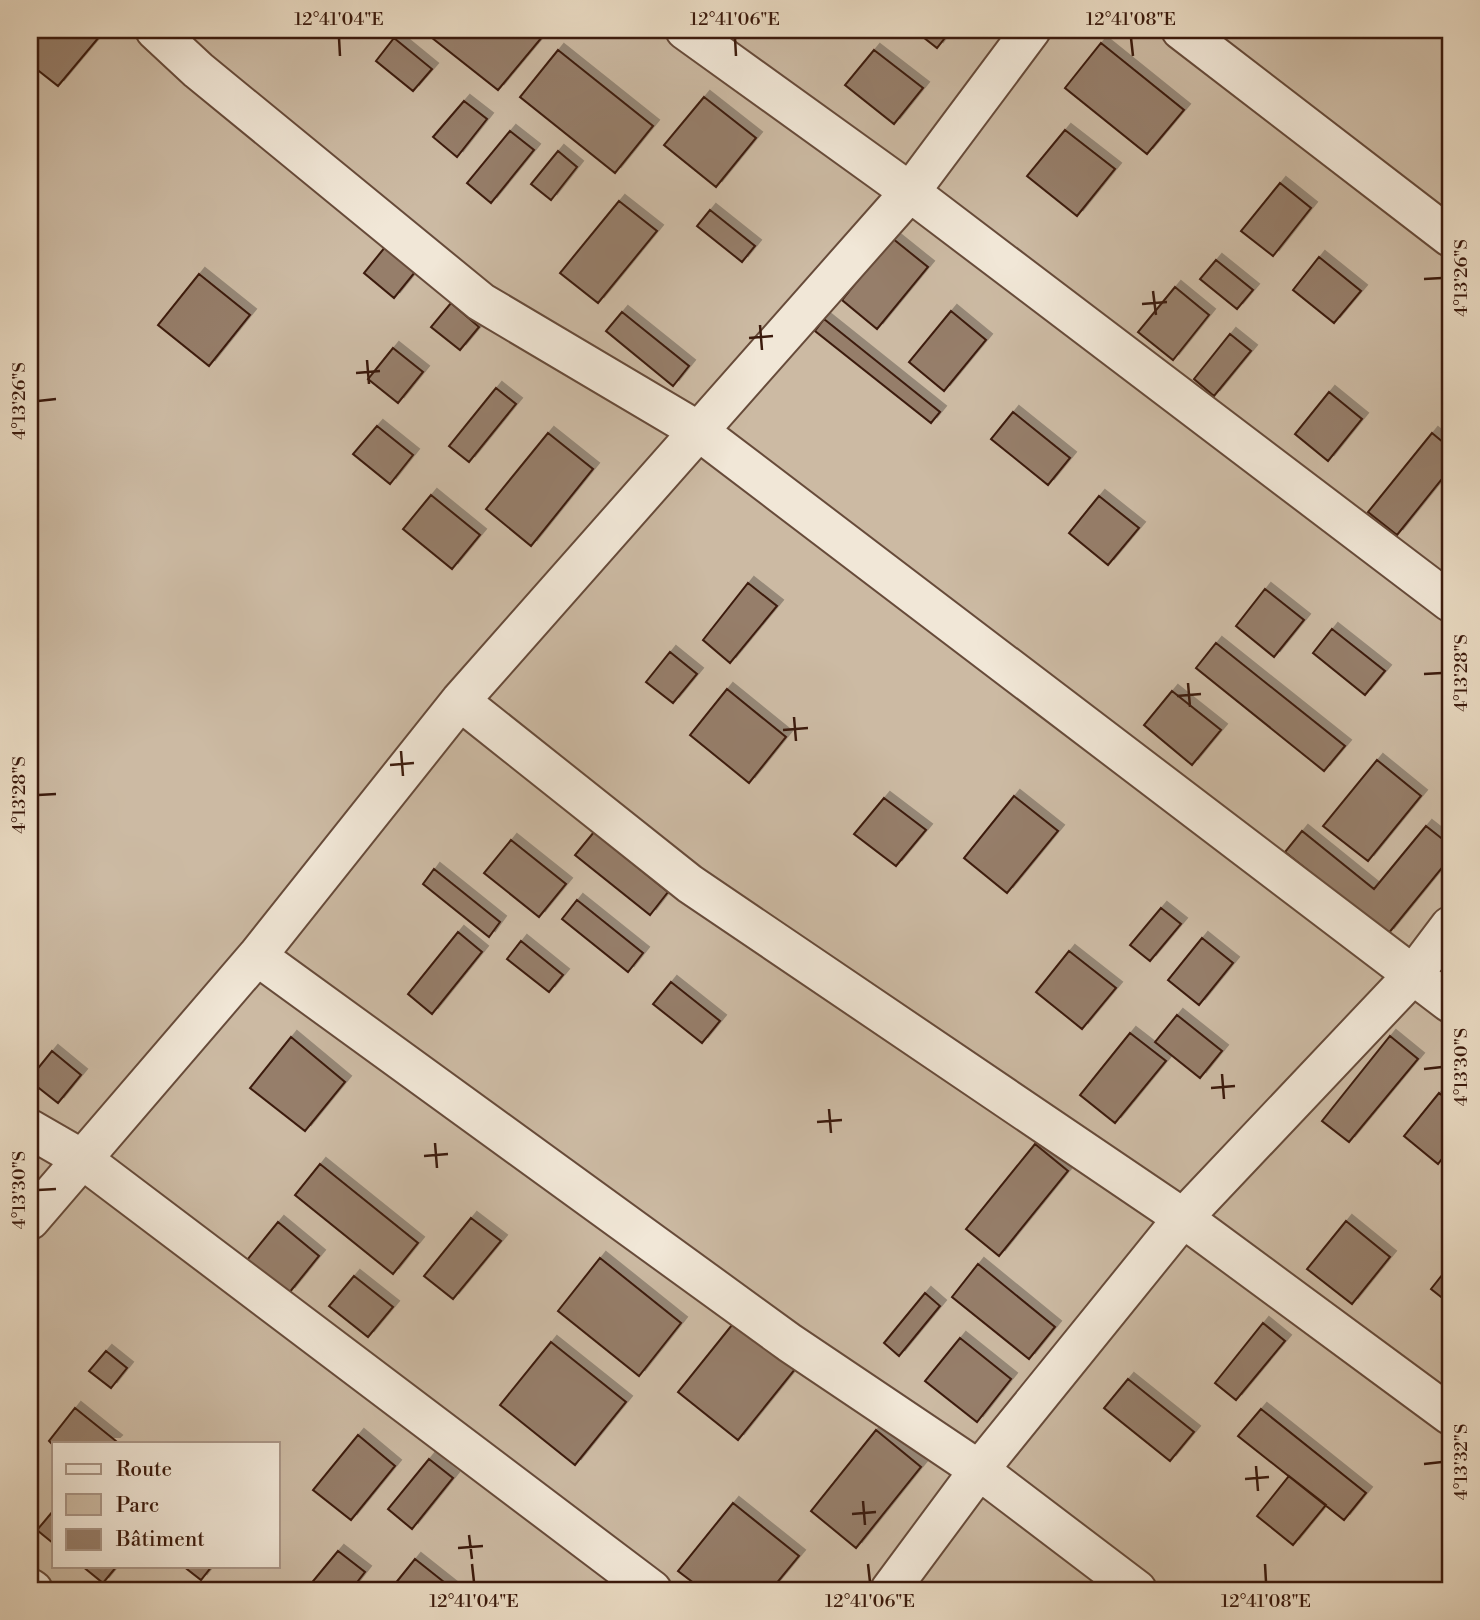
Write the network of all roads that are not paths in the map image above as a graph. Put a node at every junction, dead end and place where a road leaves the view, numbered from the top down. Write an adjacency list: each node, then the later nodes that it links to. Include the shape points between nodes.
1 (155, 30): 7 (street, via 481,302)
2 (685, 30): 5 (street)
3 (1031, 30): 5 (street)
4 (1181, 30): 6 (street)
5 (910, 192): 7 (street); 8 (street)
6 (1450, 237)
7 (697, 430): 9 (street); 12 (street)
8 (1450, 602)
9 (460, 701): 11 (street); 16 (street, via 691,884)
10 (1450, 926): 12 (street)
11 (257, 956): 15 (street); 19 (street, via 790,1343)
12 (1413, 975): 13 (street); 16 (street)
13 (1450, 1003)
14 (30, 1129): 15 (street)
15 (82, 1159): 17 (street); 20 (street)
16 (1183, 1218): 18 (street); 19 (street)
17 (30, 1220)
18 (1450, 1415)
19 (979, 1470): 21 (street); 22 (street)
20 (652, 1590)
21 (890, 1590)
22 (1137, 1590)

